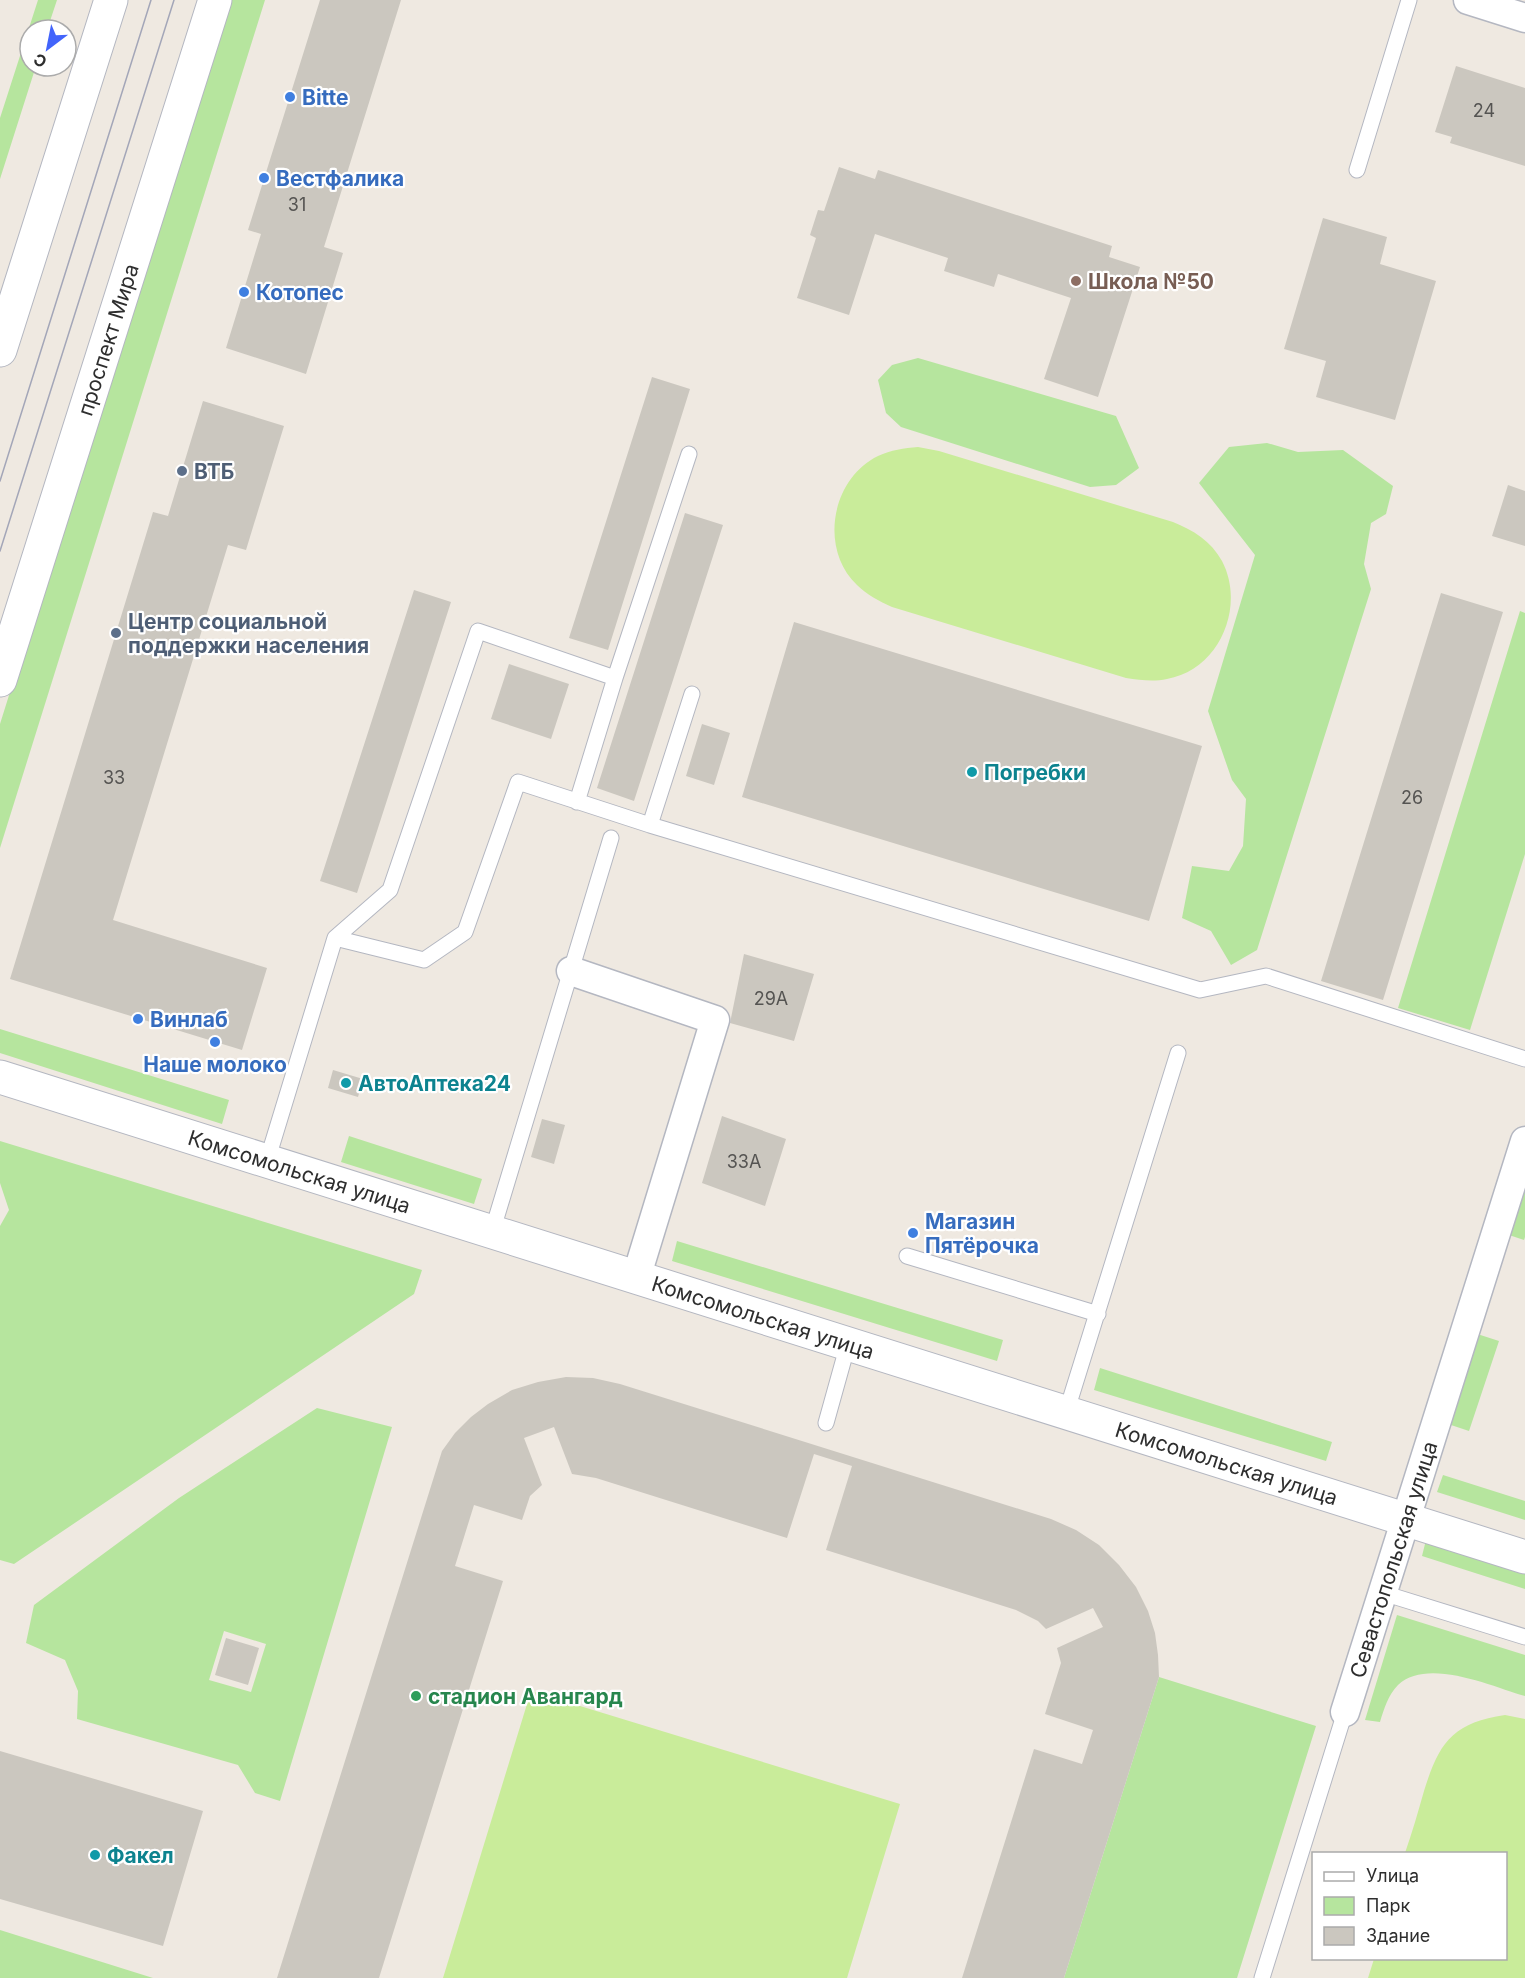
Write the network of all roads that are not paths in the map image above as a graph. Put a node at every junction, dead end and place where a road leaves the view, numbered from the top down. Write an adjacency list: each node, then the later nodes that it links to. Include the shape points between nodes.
1 (111, 0): 7 (street)
2 (214, 0): 11 (street, проспект Мира)
3 (1409, 0): 6 (lane)
4 (1468, 0): 5 (street)
5 (1521, 11)
6 (1357, 170)
7 (5, 314): 8 (street)
8 (0, 350)
9 (689, 454): 10 (lane)
10 (615, 678): 13 (lane); 16 (lane, via 478,631 390,890)
11 (0, 680)
12 (692, 694): 14 (lane)
13 (576, 802): 14 (lane); 16 (lane, via 518,782 465,932 424,960)
14 (650, 825): 19 (lane, via 1200,990 1266,976)
15 (611, 838): 17 (lane)
16 (335, 938): 22 (lane)
17 (571, 971): 23 (lane); 25 (street, via 715,1020)
18 (1178, 1053): 26 (lane)
19 (1525, 1059)
20 (0, 1077): 22 (street, Комсомольская улица)
21 (1525, 1141): 30 (street, Севастопольская улица)
22 (267, 1161): 23 (street, Комсомольская улица)
23 (492, 1232): 25 (street, Комсомольская улица)
24 (907, 1256): 26 (lane)
25 (636, 1278): 27 (street, Комсомольская улица)
26 (1098, 1314): 28 (lane)
27 (848, 1344): 28 (street, Комсомольская улица); 29 (lane)
28 (1066, 1413): 30 (street, Комсомольская улица)
29 (826, 1423)
30 (1406, 1520): 31 (street, Комсомольская улица); 32 (street, Севастопольская улица)
31 (1525, 1557)
32 (1383, 1593): 33 (lane); 34 (street, Севастопольская улица)
33 (1525, 1636)
34 (1345, 1712): 35 (lane, Севастопольская улица)
35 (1262, 1978)

